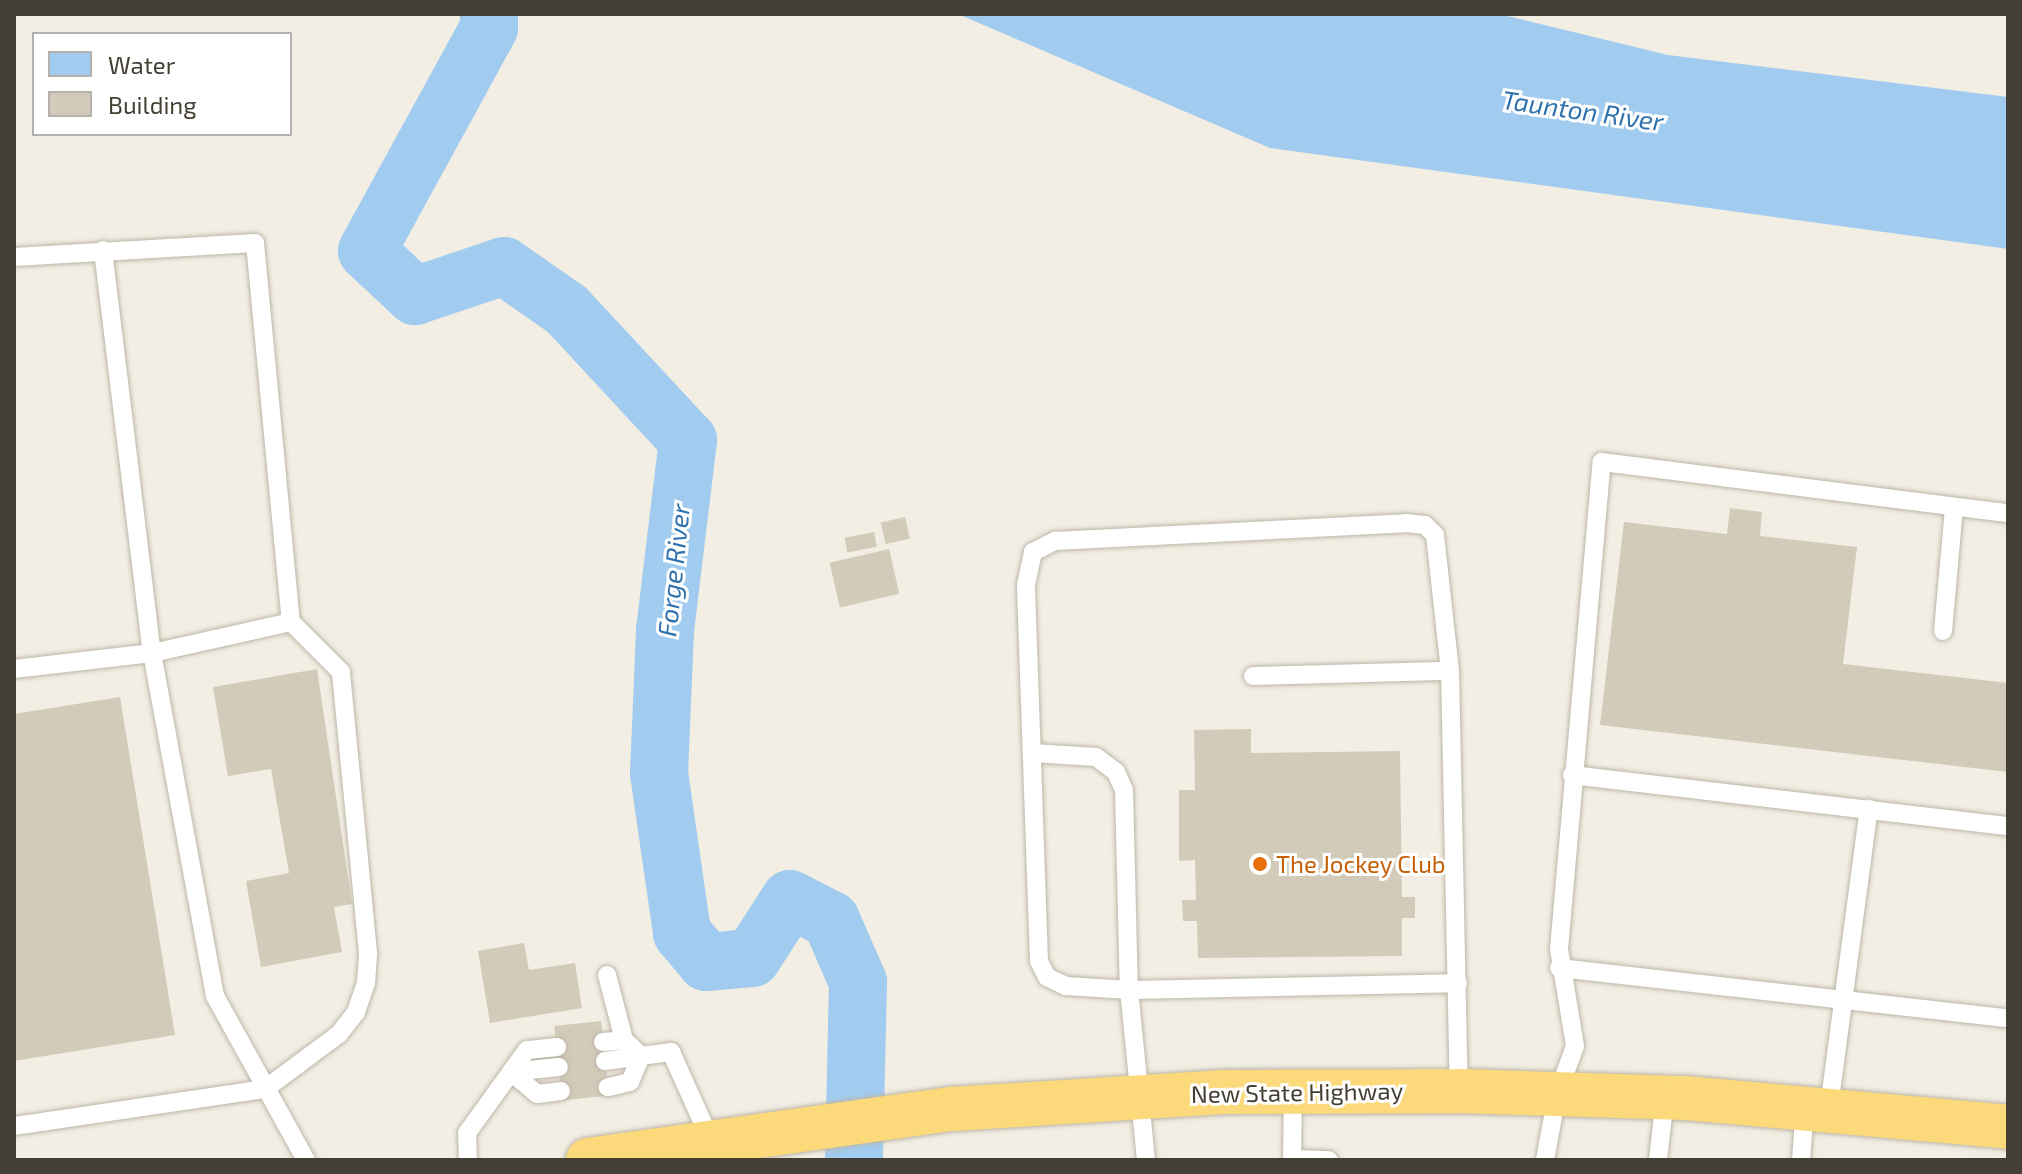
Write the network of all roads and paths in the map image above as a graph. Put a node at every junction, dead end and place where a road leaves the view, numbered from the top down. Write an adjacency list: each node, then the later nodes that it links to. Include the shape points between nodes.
1 (103, 250): 2 (lane); 5 (lane, via 255,243); 7 (lane)
2 (14, 257)
3 (1954, 507): 4 (lane); 6 (lane); 12 (lane, via 1602,462)
4 (2008, 513)
5 (291, 622): 7 (lane); 27 (lane, via 341,672 368,953 366,983 356,1012 339,1034)
6 (1943, 631)
7 (152, 653): 8 (lane); 27 (lane, via 215,996)
8 (14, 669)
9 (1450, 671): 10 (lane); 11 (lane, via 1440,549 1425,525 1055,541 1033,552 1027,567); 17 (lane)
10 (1253, 676)
11 (1033, 753): 18 (lane, via 1096,757 1116,772 1124,790); 18 (lane, via 1039,961 1047,977 1066,986)
12 (1572, 775): 13 (lane); 15 (lane)
13 (1869, 809): 14 (lane); 19 (lane)
14 (2008, 826)
15 (1559, 968): 19 (lane); 31 (lane, via 1575,1046)
16 (607, 975): 21 (lane)
17 (1458, 983): 18 (lane); 30 (lane)
18 (1129, 990): 32 (lane)
19 (1846, 1000): 20 (lane); 34 (lane)
20 (2008, 1018)
21 (624, 1040): 23 (lane); 23 (lane, via 604,1052)
22 (557, 1047): 25 (lane, via 527,1050)
23 (641, 1056): 26 (lane, via 630,1082); 37 (lane, via 671,1052)
24 (559, 1067): 25 (lane)
25 (511, 1072): 28 (lane, via 537,1094); 39 (lane, via 467,1133)
26 (608, 1087)
27 (265, 1089): 35 (lane); 38 (lane)
28 (561, 1091)
29 (1293, 1091): 30 (highway, New State Highway); 32 (highway, New State Highway); 42 (lane)
30 (1459, 1091): 31 (highway, New State Highway)
31 (1557, 1095): 33 (highway, New State Highway); 44 (lane)
32 (1139, 1096): 37 (highway, New State Highway, via 808,1126); 41 (lane)
33 (1665, 1098): 34 (highway, New State Highway); 45 (lane)
34 (1817, 1106): 36 (highway, New State Highway); 46 (lane)
35 (14, 1126)
36 (2008, 1127)
37 (710, 1150): 40 (highway, New State Highway)
38 (306, 1160)
39 (468, 1160)
40 (588, 1160)
41 (1146, 1160)
42 (1292, 1160): 43 (lane)
43 (1329, 1160)
44 (1545, 1160)
45 (1658, 1160)
46 (1801, 1160)

